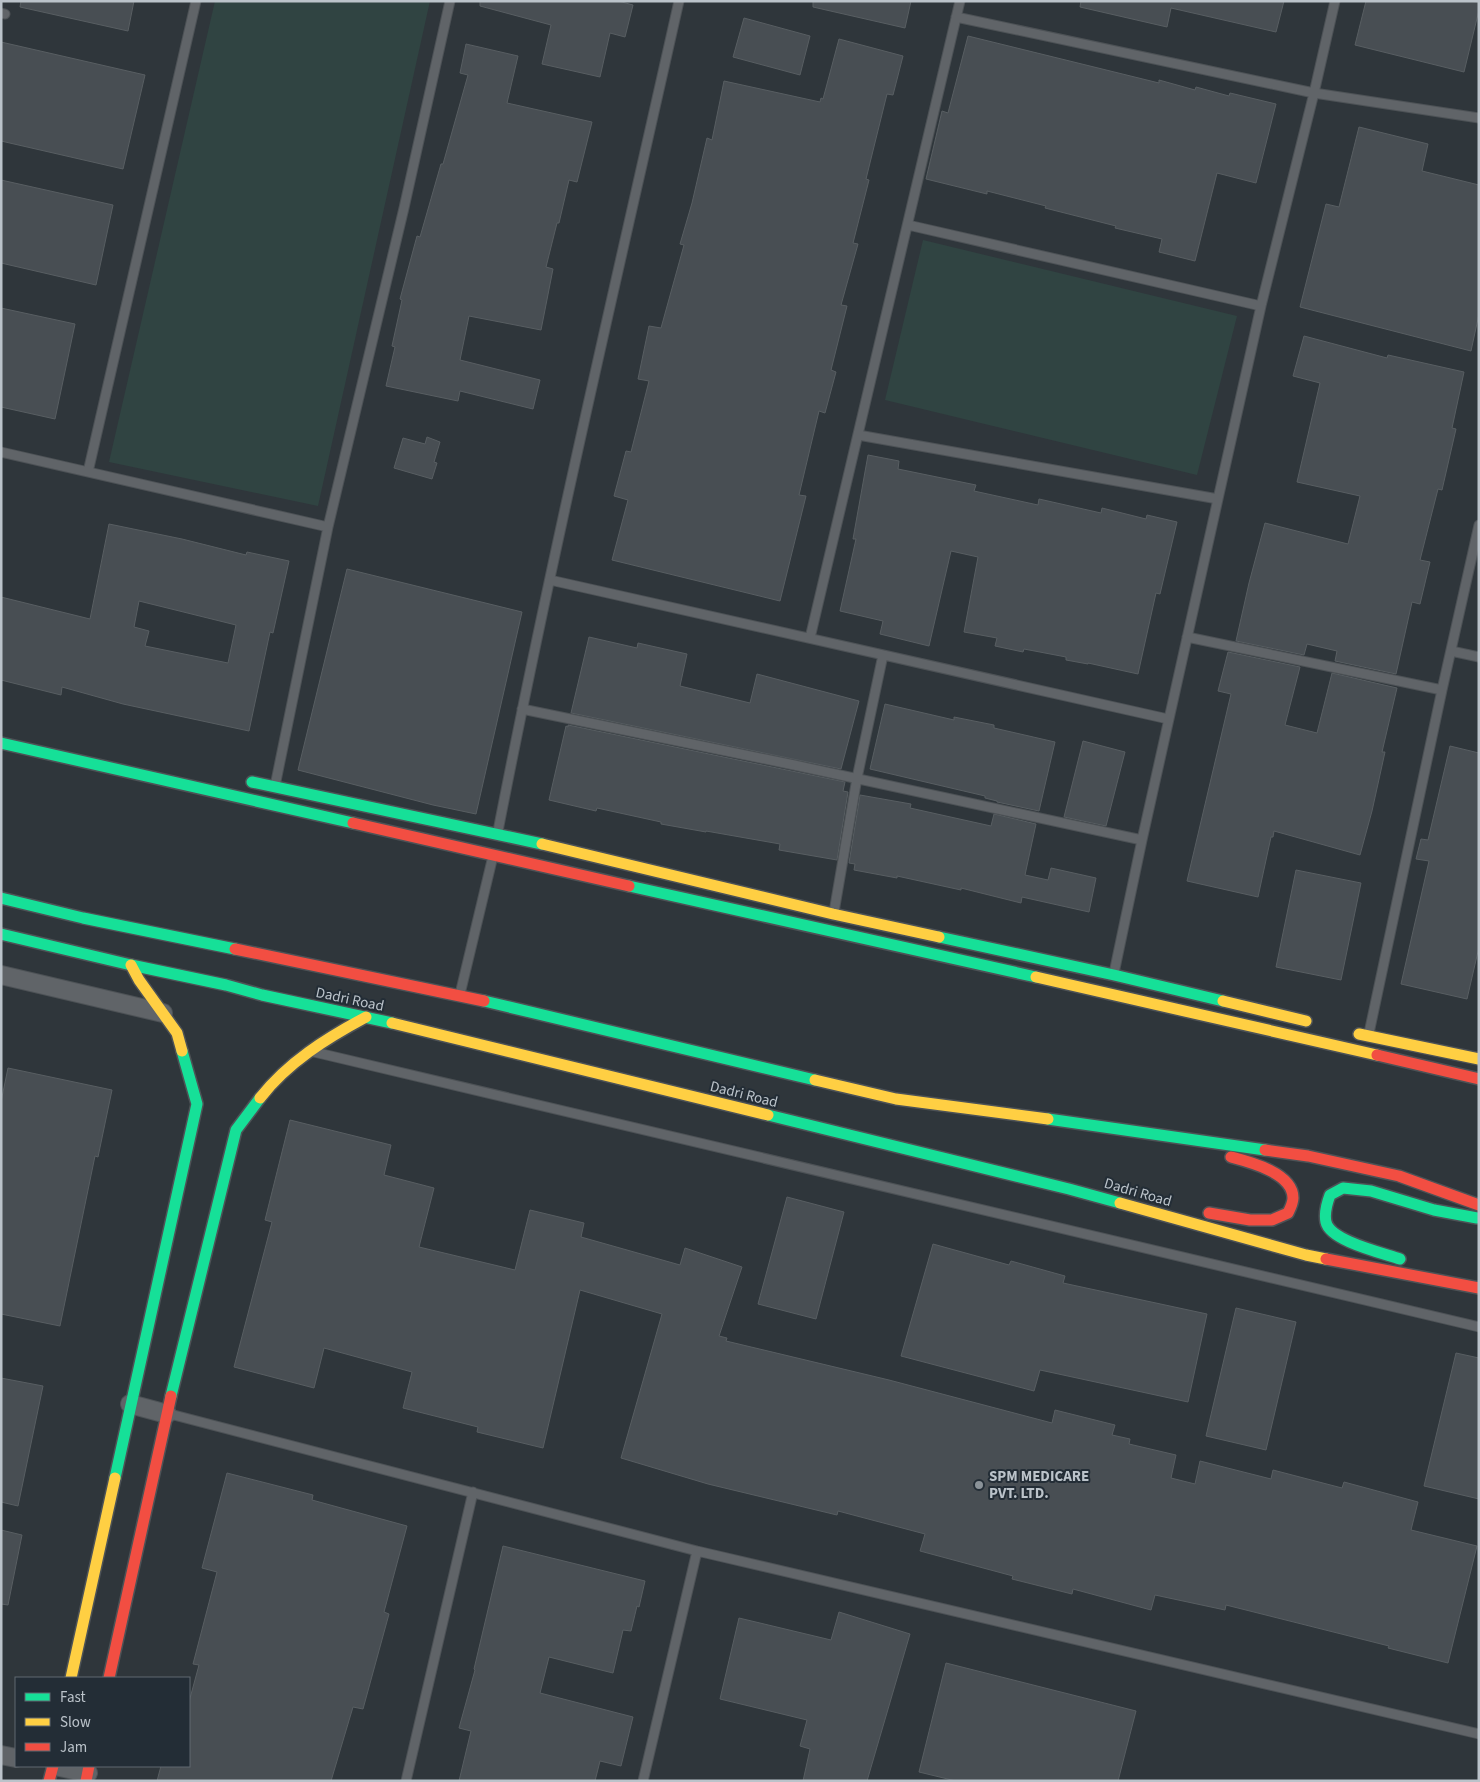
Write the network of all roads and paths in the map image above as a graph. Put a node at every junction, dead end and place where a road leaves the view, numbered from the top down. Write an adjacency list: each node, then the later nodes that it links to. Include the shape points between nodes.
1 (196, 1): 13 (lane)
2 (450, 1): 16 (lane)
3 (679, 1): 17 (lane)
4 (960, 1): 6 (lane)
5 (1335, 1): 7 (lane)
6 (956, 17): 7 (lane); 9 (lane)
7 (1314, 93): 8 (lane); 10 (lane)
8 (1479, 118)
9 (908, 225): 10 (lane); 11 (lane)
10 (1260, 306): 14 (lane)
11 (858, 435): 14 (lane); 19 (lane)
12 (1, 452): 13 (lane)
13 (88, 472): 16 (lane)
14 (1218, 499): 18 (lane)
15 (1479, 525): 20 (lane)
16 (328, 527): 29 (lane)
17 (550, 580): 19 (lane); 24 (lane)
18 (1187, 637): 23 (lane); 25 (lane)
19 (810, 638): 21 (lane)
20 (1451, 651): 22 (lane); 23 (lane)
21 (883, 655): 25 (lane); 28 (lane)
22 (1479, 657)
23 (1442, 690): 46 (lane)
24 (522, 709): 28 (lane); 32 (lane)
25 (1168, 720): 31 (lane)
26 (1, 743): 30 (street)
27 (237, 778): 29 (street)
28 (856, 778): 31 (lane); 34 (lane)
29 (275, 787): 30 (lane); 32 (street)
30 (271, 804): 32 (street)
31 (1142, 840): 39 (lane)
32 (496, 844): 34 (street); 35 (street); 41 (lane)
33 (1, 898): 41 (street, Dadri Road, via 83,918)
34 (833, 914): 35 (lane); 39 (street)
35 (830, 932): 40 (street)
36 (1, 934): 37 (street, Dadri Road)
37 (131, 965): 42 (street); 43 (street, Dadri Road)
38 (1, 975): 42 (street)
39 (1114, 975): 40 (lane); 44 (street)
40 (1111, 993): 48 (street)
41 (460, 995): 51 (street, Dadri Road, via 896,1100)
42 (163, 1013): 59 (street, via 177,1033 197,1104)
43 (366, 1017): 47 (street); 52 (street, Dadri Road)
44 (1322, 1025)
45 (1350, 1031): 46 (street)
46 (1369, 1036): 48 (lane); 49 (street)
47 (309, 1051): 58 (lane); 60 (street, via 273,1081 236,1130)
48 (1366, 1053): 50 (street)
49 (1479, 1059)
50 (1479, 1079)
51 (1142, 1132): 53 (street, Dadri Road, via 1308,1156 1399,1176); 55 (street, via 1184,1147 1254,1162 1288,1184 1293,1198 1288,1213 1272,1220)
52 (1069, 1188): 54 (street); 57 (street, Dadri Road, via 1306,1254)
53 (1479, 1206)
54 (1183, 1208)
55 (1202, 1212)
56 (1479, 1218): 57 (street, via 1434,1210 1371,1191 1343,1188 1330,1195 1326,1208 1326,1223 1334,1233 1354,1244)
57 (1479, 1286)
58 (1479, 1328)
59 (130, 1404): 60 (street); 63 (street)
60 (167, 1414): 61 (lane); 64 (street)
61 (472, 1492): 62 (lane); 72 (lane)
62 (697, 1551): 65 (lane); 73 (lane)
63 (71, 1677)
64 (109, 1677)
65 (1479, 1734)
66 (1, 1755): 67 (street)
67 (15, 1758)
68 (54, 1767): 71 (street)
69 (59, 1767): 70 (street)
70 (88, 1773)
71 (49, 1781)
72 (406, 1781)
73 (643, 1781)

